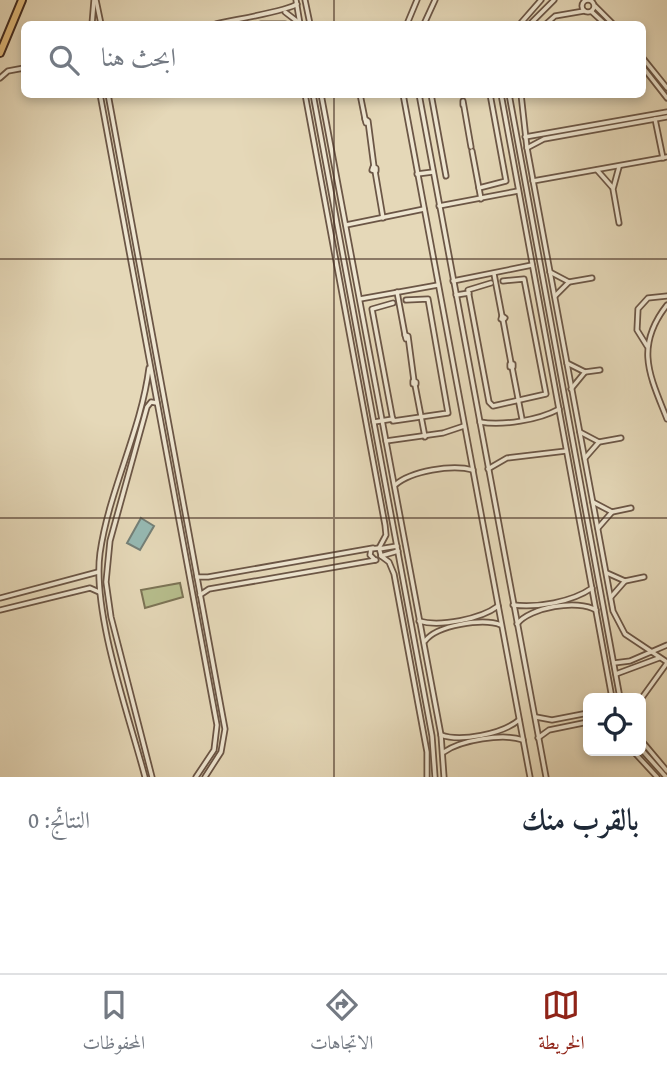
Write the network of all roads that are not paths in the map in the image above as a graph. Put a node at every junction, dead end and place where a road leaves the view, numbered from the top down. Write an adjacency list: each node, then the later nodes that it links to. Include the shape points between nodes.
1 (22, 0): 28 (highway)
2 (95, 0): 15 (street); 16 (street)
3 (305, 0): 20 (street)
4 (417, 0): 21 (street)
5 (435, 0): 22 (street)
6 (541, 0): 23 (street)
7 (554, 0): 24 (street)
8 (577, 0): 12 (street)
9 (587, 0): 11 (street); 12 (street)
10 (296, 2): 13 (street); 19 (street)
11 (595, 6): 14 (street); 27 (street)
12 (583, 8): 14 (street); 25 (street)
13 (283, 11): 17 (street); 18 (street)
14 (592, 12): 26 (street)
15 (93, 21)
16 (99, 21)
17 (227, 21)
18 (296, 21)
19 (299, 21)
20 (309, 21)
21 (408, 21)
22 (425, 21)
23 (523, 21)
24 (533, 21)
25 (549, 21)
26 (602, 21)
27 (610, 21)
28 (0, 53)
29 (646, 62): 33 (street)
30 (21, 69): 32 (street)
31 (646, 71): 48 (street)
32 (0, 78)
33 (667, 88)
34 (101, 98): 83 (street)
35 (109, 98): 82 (street)
36 (306, 98): 135 (street, via 385,525)
37 (314, 98): 72 (street)
38 (322, 98): 70 (street)
39 (361, 98): 68 (street)
40 (404, 98): 59 (street)
41 (420, 98): 58 (street)
42 (432, 98): 60 (street)
43 (462, 98): 62 (street)
44 (491, 98): 62 (street, via 506,181)
45 (502, 98): 52 (street)
46 (510, 98): 51 (street)
47 (522, 98): 53 (street)
48 (667, 99)
49 (667, 114): 50 (street); 53 (street)
50 (655, 119): 54 (street, via 539,140); 55 (street)
51 (514, 128): 52 (street); 136 (street)
52 (507, 129): 64 (street)
53 (525, 137): 54 (street)
54 (527, 148): 61 (street)
55 (665, 157): 56 (street)
56 (620, 166): 57 (street); 63 (street)
57 (597, 170): 61 (street); 63 (street)
58 (433, 172): 59 (street); 66 (street)
59 (418, 174): 67 (street)
60 (446, 176)
61 (533, 181): 74 (street)
62 (479, 188): 65 (street)
63 (613, 189): 69 (street)
64 (518, 191): 65 (street); 73 (street)
65 (481, 199): 66 (street)
66 (439, 206): 77 (street)
67 (424, 209): 68 (street); 81 (street)
68 (383, 218): 70 (street)
69 (619, 223)
70 (346, 225): 71 (street)
71 (352, 259): 72 (street); 89 (street)
72 (344, 261): 114 (street)
73 (532, 265): 75 (street); 101 (street)
74 (550, 271): 79 (street); 88 (street)
75 (494, 273): 77 (street); 104 (street)
76 (592, 278): 79 (street)
77 (453, 281): 86 (street)
78 (503, 281): 102 (street, via 524,278)
79 (569, 282): 88 (street)
80 (491, 283): 85 (street, via 470,287)
81 (438, 285): 84 (street); 90 (street)
82 (144, 288): 83 (street); 129 (street)
83 (136, 289): 96 (street)
84 (397, 292): 89 (street); 109 (street)
85 (469, 293): 86 (street); 104 (street, via 489,404)
86 (456, 295): 115 (street)
87 (667, 296): 95 (street, via 648,299 635,316 636,330)
88 (555, 297): 97 (street)
89 (360, 299): 113 (street)
90 (441, 299): 92 (street); 116 (street)
91 (406, 300): 92 (street, via 426,297)
92 (429, 301): 109 (street, via 449,412)
93 (393, 303): 110 (street, via 372,309)
94 (667, 305): 95 (street, via 654,324)
95 (648, 346): 108 (street, via 650,379)
96 (150, 362): 103 (street); 106 (street)
97 (567, 363): 99 (street); 100 (street)
98 (600, 370): 99 (street)
99 (585, 372): 100 (street)
100 (571, 388): 117 (street)
101 (555, 389): 102 (street); 107 (street)
102 (545, 391): 104 (street, via 545,396)
103 (143, 397): 105 (street); 140 (street, via 102,540)
104 (518, 400): 111 (street)
105 (151, 402): 106 (street); 186 (street, via 110,541 106,582)
106 (157, 403): 130 (street)
107 (559, 408): 111 (street); 122 (street)
108 (665, 411): 112 (street)
109 (421, 418): 110 (street, via 396,423); 118 (street)
110 (393, 419): 113 (street)
111 (522, 419): 115 (street)
112 (667, 419)
113 (382, 421): 114 (street); 120 (street)
114 (374, 422): 134 (street)
115 (480, 422): 125 (street)
116 (464, 426): 118 (street); 124 (street)
117 (579, 432): 121 (street); 123 (street)
118 (425, 437): 120 (street)
119 (621, 438): 121 (street)
120 (386, 441): 126 (street)
121 (599, 442): 123 (street)
122 (566, 451): 125 (street, via 507,458); 138 (street)
123 (584, 459): 127 (street)
124 (472, 470): 126 (street, via 454,468 413,475); 154 (street)
125 (488, 470): 153 (street)
126 (394, 486): 158 (street)
127 (593, 502): 131 (street); 132 (street)
128 (631, 508): 131 (street)
129 (185, 510): 130 (street); 144 (street)
130 (177, 511): 176 (street)
131 (612, 512): 132 (street)
132 (598, 529): 142 (street)
133 (373, 548): 135 (street); 139 (street, via 370,555); 144 (street)
134 (398, 548): 135 (street); 137 (street); 190 (street, via 432,736)
135 (379, 549): 137 (street)
136 (594, 554): 138 (street); 141 (street)
137 (381, 556): 139 (street); 189 (street, via 394,575 427,752)
138 (586, 556): 143 (street)
139 (376, 560): 149 (street)
140 (98, 572): 148 (street); 150 (street)
141 (597, 572): 143 (street); 166 (street)
142 (606, 572): 146 (street); 152 (street)
143 (589, 573): 147 (street)
144 (197, 577): 149 (street)
145 (644, 577): 146 (street)
146 (625, 581): 152 (street)
147 (592, 588): 153 (street, via 573,598); 157 (street)
148 (99, 592): 155 (street, via 90,588); 185 (street)
149 (200, 594): 175 (street)
150 (11, 596): 151 (street); 155 (street)
151 (0, 598)
152 (610, 598): 163 (street, via 625,634)
153 (513, 604): 159 (street)
154 (498, 606): 158 (street, via 484,614 448,621); 160 (street)
155 (14, 607): 156 (street)
156 (0, 610)
157 (596, 610): 159 (street, via 575,605 528,614); 168 (street)
158 (419, 621): 161 (street)
159 (517, 624): 172 (street)
160 (501, 625): 161 (street, via 486,622 438,631); 173 (street)
161 (424, 643): 177 (street)
162 (667, 645): 163 (street)
163 (656, 652): 164 (street); 166 (street)
164 (661, 657): 165 (street); 167 (street)
165 (667, 662): 170 (street)
166 (614, 663): 167 (street)
167 (616, 674): 169 (street)
168 (611, 693)
169 (619, 693)
170 (645, 693)
171 (583, 714): 172 (street, via 552,720)
172 (534, 716): 178 (street)
173 (519, 720): 177 (street, via 506,728 458,737); 179 (street)
174 (583, 723): 178 (street, via 549,730)
175 (225, 724): 176 (street); 188 (street, via 223,746)
176 (217, 725): 187 (street, via 214,750)
177 (441, 735): 181 (street)
178 (538, 738): 193 (street)
179 (523, 740): 181 (street, via 502,738); 192 (street)
180 (646, 746): 184 (street)
181 (444, 752): 191 (street)
182 (646, 755): 195 (street)
183 (638, 756): 194 (street)
184 (667, 771)
185 (145, 777)
186 (152, 777)
187 (196, 777)
188 (205, 777)
189 (427, 777)
190 (435, 777)
191 (444, 777)
192 (530, 777)
193 (546, 777)
194 (657, 777)
195 (666, 777)

